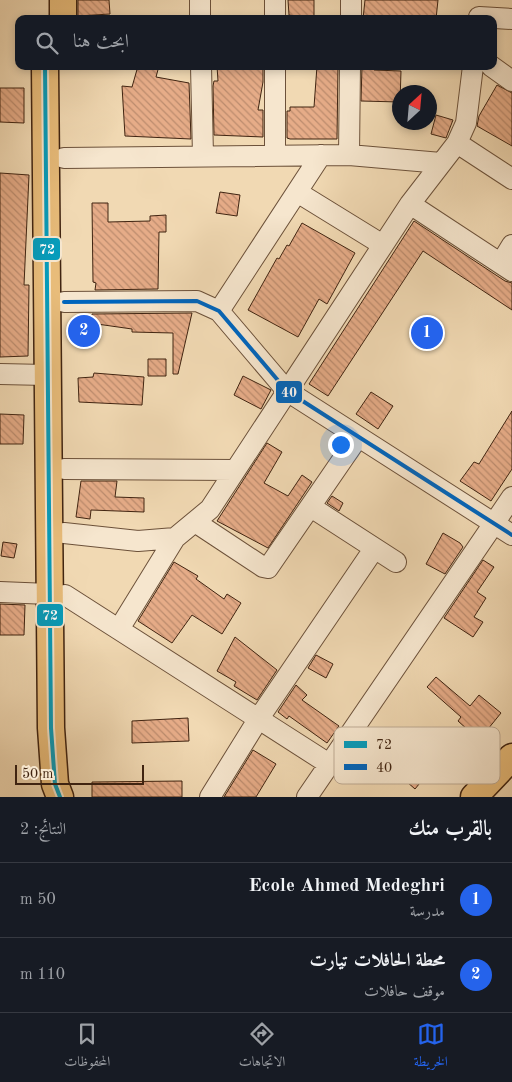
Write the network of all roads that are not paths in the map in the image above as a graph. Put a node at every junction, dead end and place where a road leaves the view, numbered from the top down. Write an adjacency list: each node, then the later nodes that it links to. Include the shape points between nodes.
1 (45, 0): 7 (main road)
2 (63, 0): 8 (main road)
3 (200, 0): 9 (street)
4 (275, 0): 10 (street)
5 (351, 0): 11 (street)
6 (480, 12): 12 (street)
7 (45, 15)
8 (63, 15)
9 (200, 15)
10 (275, 15)
11 (351, 15)
12 (494, 15)
13 (497, 16): 14 (street)
14 (512, 19)
15 (45, 70): 39 (main road)
16 (63, 70): 28 (main road)
17 (201, 70): 26 (street)
18 (275, 70): 27 (street)
19 (350, 70): 25 (street)
20 (472, 70): 23 (street, via 466,122)
21 (497, 70): 22 (street)
22 (512, 80)
23 (457, 143): 29 (street); 30 (street)
24 (321, 155): 25 (street); 27 (street); 31 (street)
25 (348, 155): 29 (street)
26 (203, 156): 27 (street); 28 (street)
27 (276, 156)
28 (64, 158): 36 (main road)
29 (441, 163): 32 (street)
30 (512, 179)
31 (297, 192): 33 (street); 37 (street)
32 (410, 204): 33 (street); 35 (street)
33 (383, 245): 40 (street)
34 (512, 245): 35 (street)
35 (506, 267)
36 (64, 302): 37 (street, via 197,301); 42 (main road)
37 (219, 311): 40 (street)
38 (0, 374): 39 (street)
39 (46, 376): 54 (main road)
40 (287, 391): 41 (street); 43 (street)
41 (358, 437): 45 (street); 47 (street)
42 (64, 469): 43 (street); 48 (main road)
43 (235, 470): 46 (street, via 210,509)
44 (512, 497): 47 (street)
45 (311, 507): 46 (street, via 268,568); 51 (street)
46 (195, 522): 50 (street)
47 (494, 524): 49 (street); 57 (street)
48 (64, 533): 50 (street, via 138,541); 54 (main road)
49 (512, 535)
50 (175, 538): 55 (street)
51 (374, 548): 52 (street); 56 (street)
52 (396, 562)
53 (0, 592): 54 (street)
54 (57, 594): 55 (street); 63 (main road, via 51,728 55,784); 64 (main road)
55 (120, 629): 56 (street)
56 (259, 718): 60 (street); 65 (street)
57 (355, 727)
58 (512, 757): 61 (main road)
59 (334, 758): 60 (street)
60 (330, 764): 66 (street)
61 (500, 770)
62 (486, 784): 67 (main road)
63 (60, 797)
64 (68, 797)
65 (210, 797)
66 (307, 797)
67 (474, 797)

